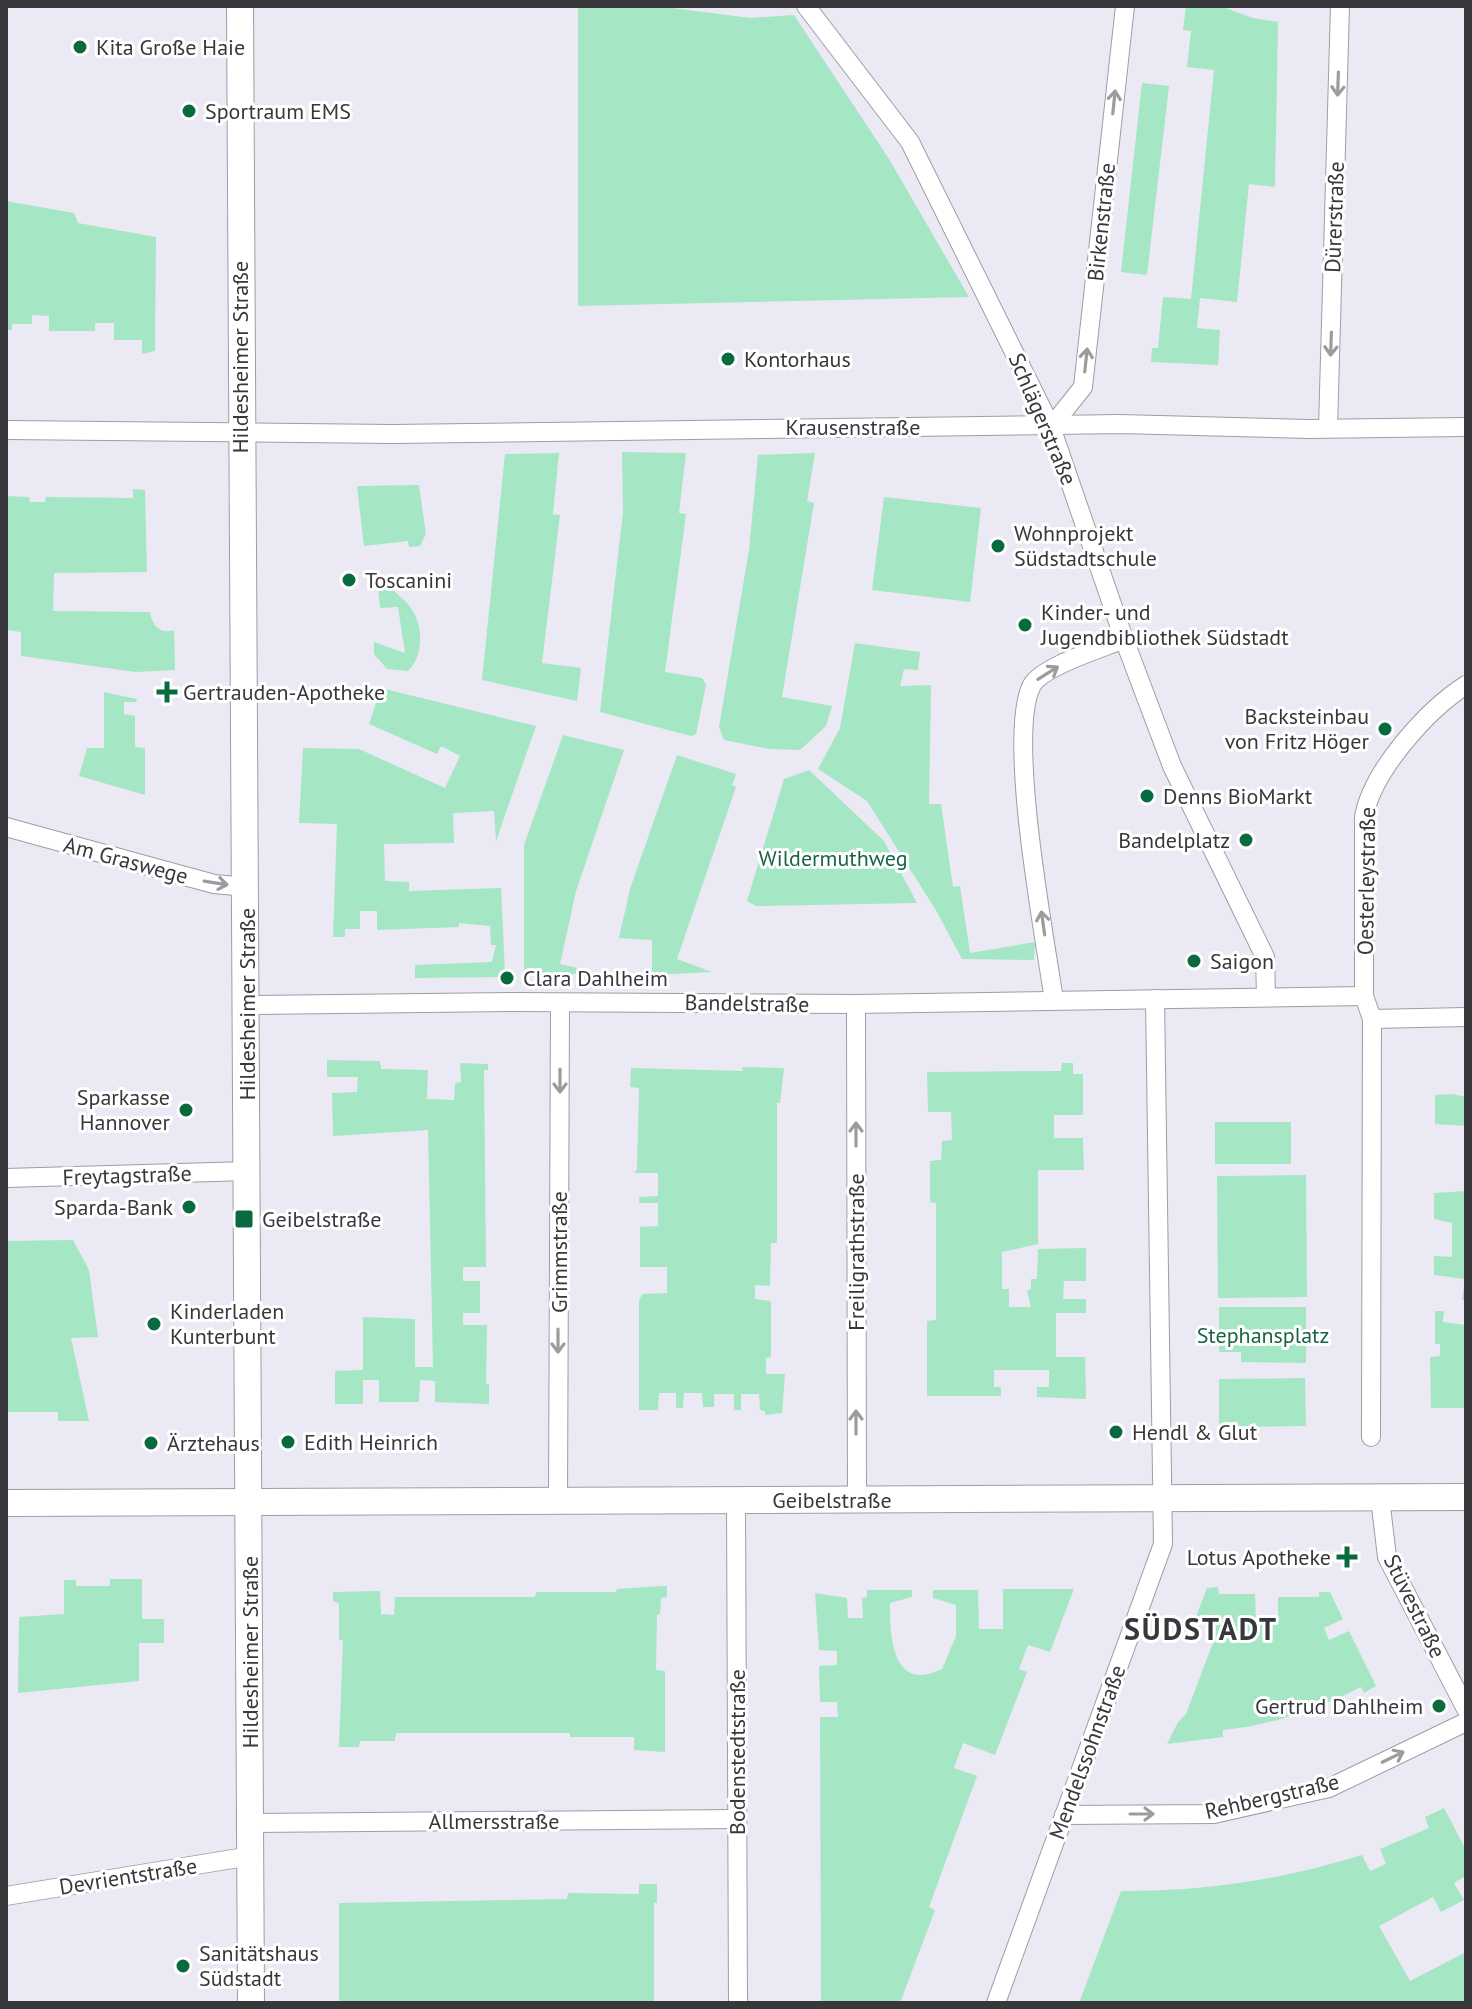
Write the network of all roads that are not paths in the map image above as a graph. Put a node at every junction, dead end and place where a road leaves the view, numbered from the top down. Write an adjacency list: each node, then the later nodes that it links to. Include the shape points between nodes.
1 (240, 6): 9 (main road, Hildesheimer Straße)
2 (806, 6): 5 (street, Schlägerstraße, via 910,142)
3 (1125, 6): 5 (street, Birkenstraße, one-way to 3, via 1083,387)
4 (1340, 6): 7 (street, Dürerstraße, one-way to 7)
5 (1051, 427): 7 (street, Krausenstraße); 9 (street, Krausenstraße); 10 (street, Schlägerstraße)
6 (1466, 427): 7 (street, Krausenstraße)
7 (1328, 428)
8 (6, 430): 9 (street, Krausenstraße)
9 (241, 433): 13 (main road, Hildesheimer Straße)
10 (1124, 639): 14 (street, Schlägerstraße, via 1172,766 1265,957); 17 (street, one-way to 10, via 1028,814 1027,704 1032,684 1050,670)
11 (1466, 685): 15 (street, Oesterleystraße, via 1440,702 1367,796)
12 (6, 827): 13 (street, Am Graswege, one-way to 13, via 214,884)
13 (247, 887): 20 (main road, Hildesheimer Straße)
14 (1266, 996): 15 (street, Bandelstraße); 16 (street, Bandelstraße)
15 (1364, 996): 22 (street, Oesterleystraße)
16 (1155, 999): 17 (street, Bandelstraße); 28 (street)
17 (1054, 1000): 19 (street, Bandelstraße)
18 (560, 1003): 19 (street, Bandelstraße); 20 (street, Bandelstraße); 31 (street, Grimmstraße, one-way to 31)
19 (856, 1004): 30 (street, Freiligrathstraße, one-way to 19)
20 (248, 1005): 23 (main road, Hildesheimer Straße)
21 (1466, 1017): 22 (street)
22 (1372, 1019): 25 (street)
23 (248, 1171): 24 (street, Freytagstraße); 32 (main road, Hildesheimer Straße)
24 (6, 1178)
25 (1371, 1437)
26 (1466, 1497): 27 (main road, Geibelstraße)
27 (1380, 1498): 28 (main road, Geibelstraße); 34 (street, Stüvestraße, via 1387,1557)
28 (1161, 1499): 30 (main road, Geibelstraße); 36 (street, Mendelssohnstraße, via 1163,1544)
29 (736, 1500): 30 (main road, Geibelstraße); 31 (main road, Geibelstraße); 37 (street, Bodenstedtstraße)
30 (857, 1500)
31 (558, 1501): 32 (main road, Geibelstraße)
32 (249, 1502): 33 (main road, Geibelstraße); 38 (main road, Hildesheimer Straße)
33 (6, 1503)
34 (1466, 1709)
35 (1466, 1722): 36 (street, Rehbergstraße, one-way to 35, via 1214,1814 1329,1788)
36 (1064, 1815): 43 (street, Mendelssohnstraße)
37 (737, 1819): 38 (street, Allmersstraße); 42 (street, Bodenstedtstraße)
38 (250, 1823): 39 (main road, Hildesheimer Straße)
39 (251, 1856): 40 (street, Devrientstraße); 41 (main road, Hildesheimer Straße)
40 (6, 1896)
41 (251, 2003)
42 (738, 2003)
43 (996, 2003)

